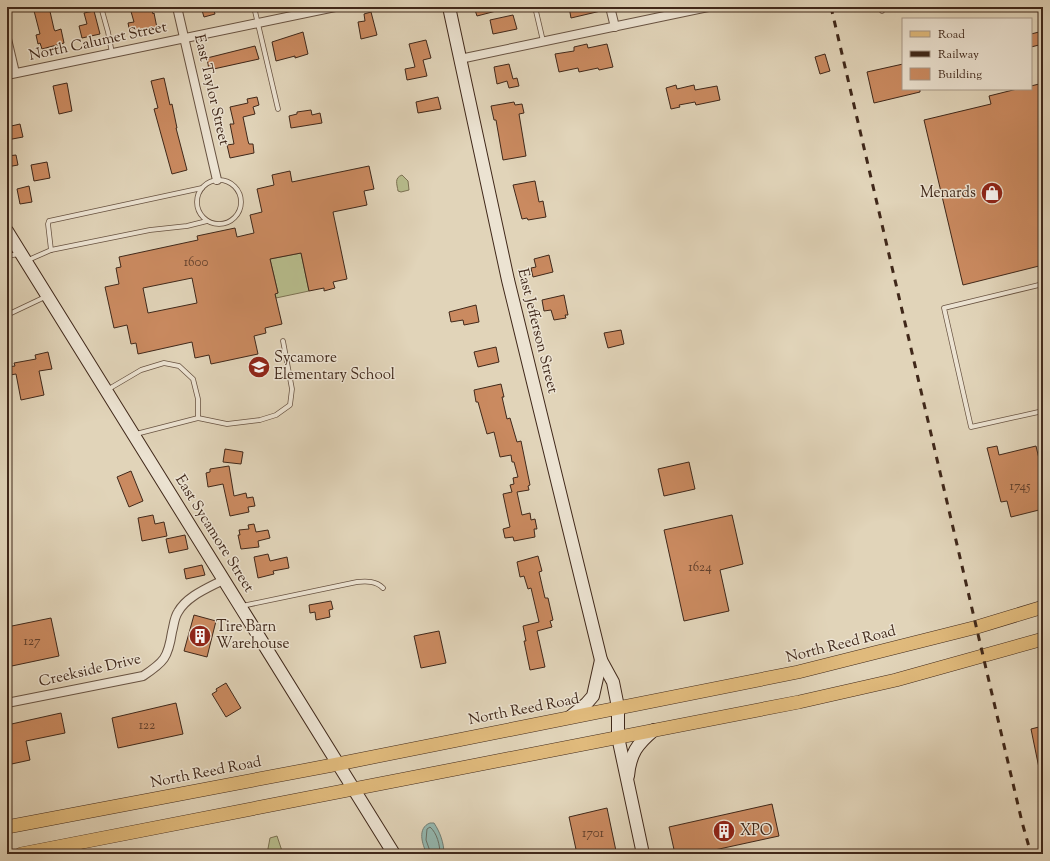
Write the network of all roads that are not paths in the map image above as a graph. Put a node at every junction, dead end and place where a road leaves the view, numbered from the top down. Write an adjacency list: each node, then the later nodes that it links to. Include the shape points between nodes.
1 (101, 7): 15 (lane)
2 (177, 7): 12 (street, East Taylor Street)
3 (254, 7): 10 (lane)
4 (335, 7): 10 (street, North Calumet Street)
5 (449, 7): 16 (street, East Jefferson Street)
6 (535, 7): 14 (lane)
7 (610, 7): 11 (street)
8 (708, 7): 9 (street)
9 (694, 9): 11 (street)
10 (258, 23): 12 (street, North Calumet Street); 18 (lane)
11 (614, 27): 14 (street)
12 (184, 38): 15 (street, North Calumet Street); 19 (street, East Taylor Street)
13 (7, 39): 17 (street)
14 (543, 41): 16 (street)
15 (112, 53): 17 (street, North Calumet Street)
16 (460, 59): 39 (street, East Jefferson Street, via 510,286)
17 (11, 74)
18 (278, 109)
19 (218, 180): 20 (lane); 21 (lane, via 225,180 237,189 241,196 240,211 229,222 222,224 214,224)
20 (202, 188): 21 (lane, via 198,194 198,209); 23 (lane, via 49,221)
21 (207, 220): 23 (lane, via 187,226 150,230)
22 (7, 231): 25 (street, East Sycamore Street)
23 (51, 250): 25 (lane)
24 (7, 256): 25 (lane)
25 (23, 257): 27 (street, East Sycamore Street)
26 (1043, 284): 31 (lane, via 944,308 971,427)
27 (48, 296): 28 (lane); 30 (street, East Sycamore Street)
28 (7, 315)
29 (283, 342): 32 (lane, via 292,388 290,405 276,415 260,420 227,424)
30 (106, 390): 32 (lane, via 141,370 164,363 179,366 193,379 198,399); 33 (street, East Sycamore Street)
31 (1043, 411)
32 (198, 418): 33 (lane)
33 (134, 435): 34 (street, East Sycamore Street)
34 (224, 580): 36 (street, East Sycamore Street); 40 (street, Creekside Drive, via 184,604 174,620 170,649 165,658 159,666 143,676)
35 (383, 588): 36 (lane, via 373,582 357,582)
36 (240, 606): 45 (street, East Sycamore Street)
37 (1043, 607): 41 (main road, North Reed Road, via 977,627 805,671)
38 (1043, 639): 43 (main road, via 896,680)
39 (601, 660): 41 (street, East Jefferson Street, via 613,682); 42 (street, East Jefferson Street, via 593,696)
40 (7, 703)
41 (618, 708): 42 (main road, North Reed Road); 44 (street, East Jefferson Street)
42 (570, 717): 45 (main road, North Reed Road)
43 (654, 730): 44 (main road); 46 (street, East Jefferson Street, via 637,746 633,754)
44 (618, 738): 46 (street, East Jefferson Street); 47 (main road)
45 (338, 764): 47 (street, East Sycamore Street); 48 (main road, North Reed Road)
46 (628, 785): 51 (street, East Jefferson Street)
47 (354, 789): 49 (main road); 50 (street, East Sycamore Street)
48 (7, 827)
49 (21, 854)
50 (394, 854)
51 (643, 854)

